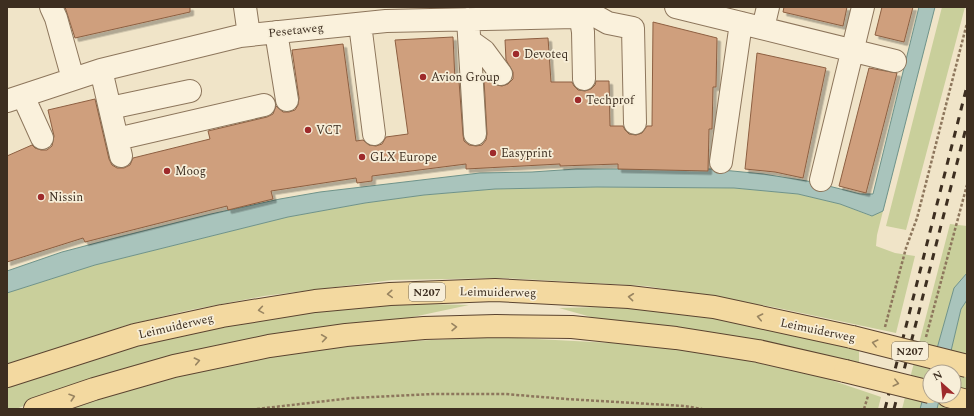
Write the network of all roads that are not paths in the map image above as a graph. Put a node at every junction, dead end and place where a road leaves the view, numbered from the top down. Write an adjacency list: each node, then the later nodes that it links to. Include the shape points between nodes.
1 (51, 7): 18 (street)
2 (245, 7): 12 (street)
3 (676, 7): 8 (street)
4 (768, 7): 10 (street)
5 (863, 7): 14 (street)
6 (585, 10): 7 (street, Pesetaweg, via 575,17); 19 (street); 25 (street, via 608,23 633,28)
7 (468, 19): 9 (street, Pesetaweg); 13 (street)
8 (741, 23): 10 (street); 29 (street)
9 (360, 24): 11 (street, Pesetaweg); 26 (street)
10 (763, 28): 14 (street)
11 (276, 32): 12 (street, Pesetaweg); 22 (street)
12 (249, 35): 16 (street, Pesetaweg)
13 (470, 41): 17 (street, via 484,51); 27 (street)
14 (852, 50): 15 (street); 30 (street)
15 (895, 61)
16 (101, 70): 18 (street, Pesetaweg); 24 (street)
17 (501, 74)
18 (73, 79): 21 (street, Pesetaweg)
19 (584, 79)
20 (190, 91): 24 (street)
21 (15, 99): 28 (street)
22 (287, 100)
23 (264, 105): 24 (street, via 119,148)
24 (110, 108)
25 (635, 123)
26 (374, 134)
27 (476, 134)
28 (42, 138)
29 (721, 162)
30 (821, 180)
31 (967, 366): 32 (main road, Leimuiderweg / N207, one-way to 32, bridge, via 852,337 714,307 629,297 496,290 390,294 315,301 222,316 135,335)
32 (7, 376)
33 (922, 390): 34 (main road, one-way to 33, bridge, via 174,366 269,346 346,335 424,328 496,326 572,328 676,338 758,351)
34 (35, 409)

